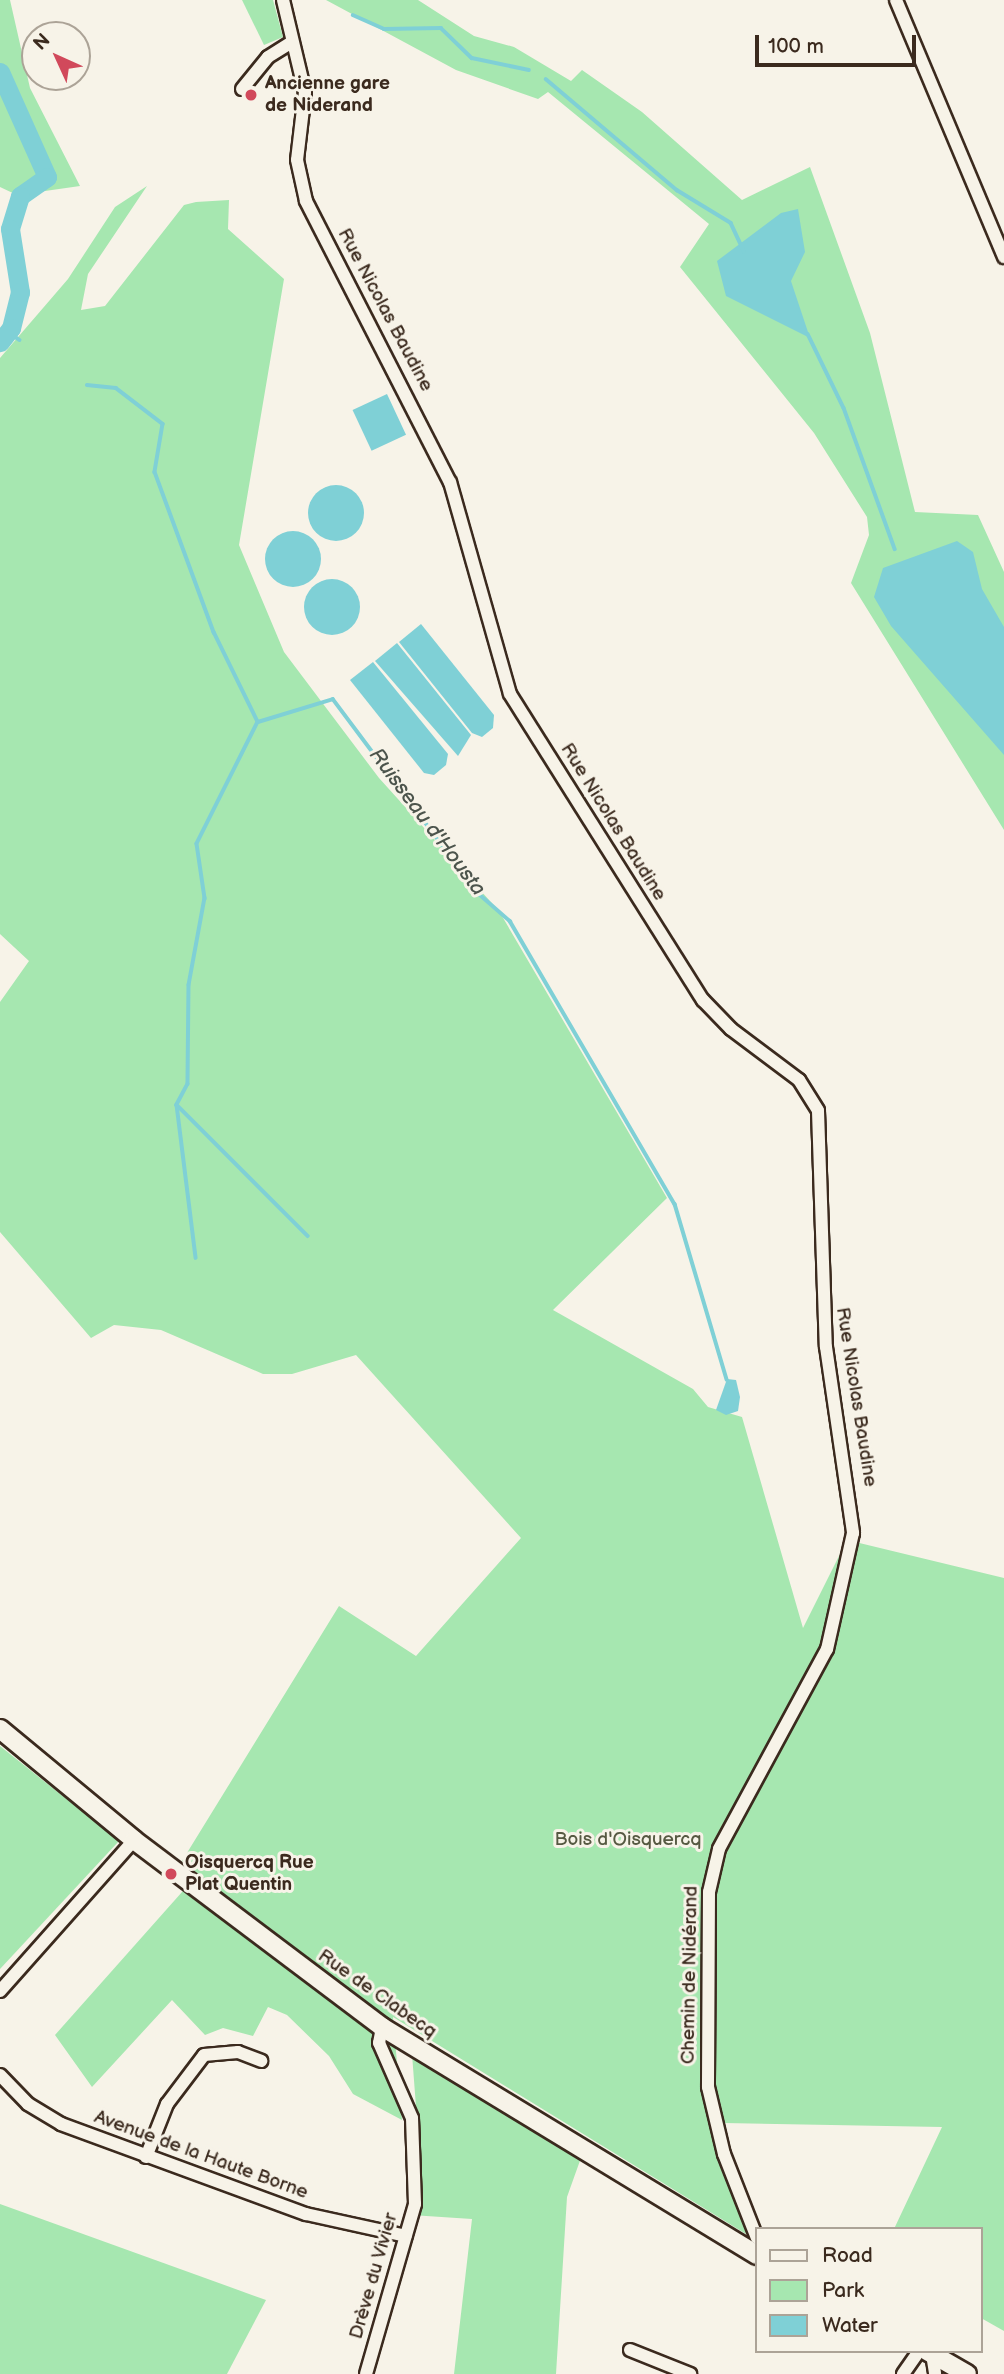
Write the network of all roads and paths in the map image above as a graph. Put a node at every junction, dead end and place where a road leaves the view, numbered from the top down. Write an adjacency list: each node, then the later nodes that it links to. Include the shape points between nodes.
1 (283, 0): 3 (street, Rue Nicolas Baudine)
2 (896, 0): 5 (street)
3 (292, 42): 4 (street, via 268,57); 6 (street, Rue Nicolas Baudine, via 305,92 297,160 306,201 450,482 510,694 703,1000 731,1029 799,1080 818,1111 825,1347 854,1515)
4 (242, 89)
5 (1004, 257)
6 (827, 1649): 15 (street, Chemin de Nidérand, via 719,1849 709,1892 708,2087 724,2154)
7 (0, 1728): 8 (street, Rue de Clabecq)
8 (134, 1840): 9 (street); 10 (street, Rue de Clabecq)
9 (0, 1991)
10 (382, 2027): 14 (street, Drève du Vivier, via 379,2043 412,2118 415,2204); 16 (street, Rue de Clabecq)
11 (261, 2061): 13 (street, via 238,2052 204,2055 167,2104)
12 (0, 2075): 13 (street, Avenue de la Haute Borne, via 28,2104 61,2124)
13 (146, 2157): 14 (street, Avenue de la Haute Borne, via 306,2214)
14 (406, 2236): 21 (street, Drève du Vivier)
15 (755, 2243)
16 (755, 2248)
17 (630, 2350): 22 (street)
18 (925, 2353): 23 (street)
19 (926, 2353): 24 (street)
20 (928, 2353): 25 (street)
21 (366, 2374)
22 (690, 2374)
23 (903, 2374)
24 (935, 2374)
25 (967, 2374)

